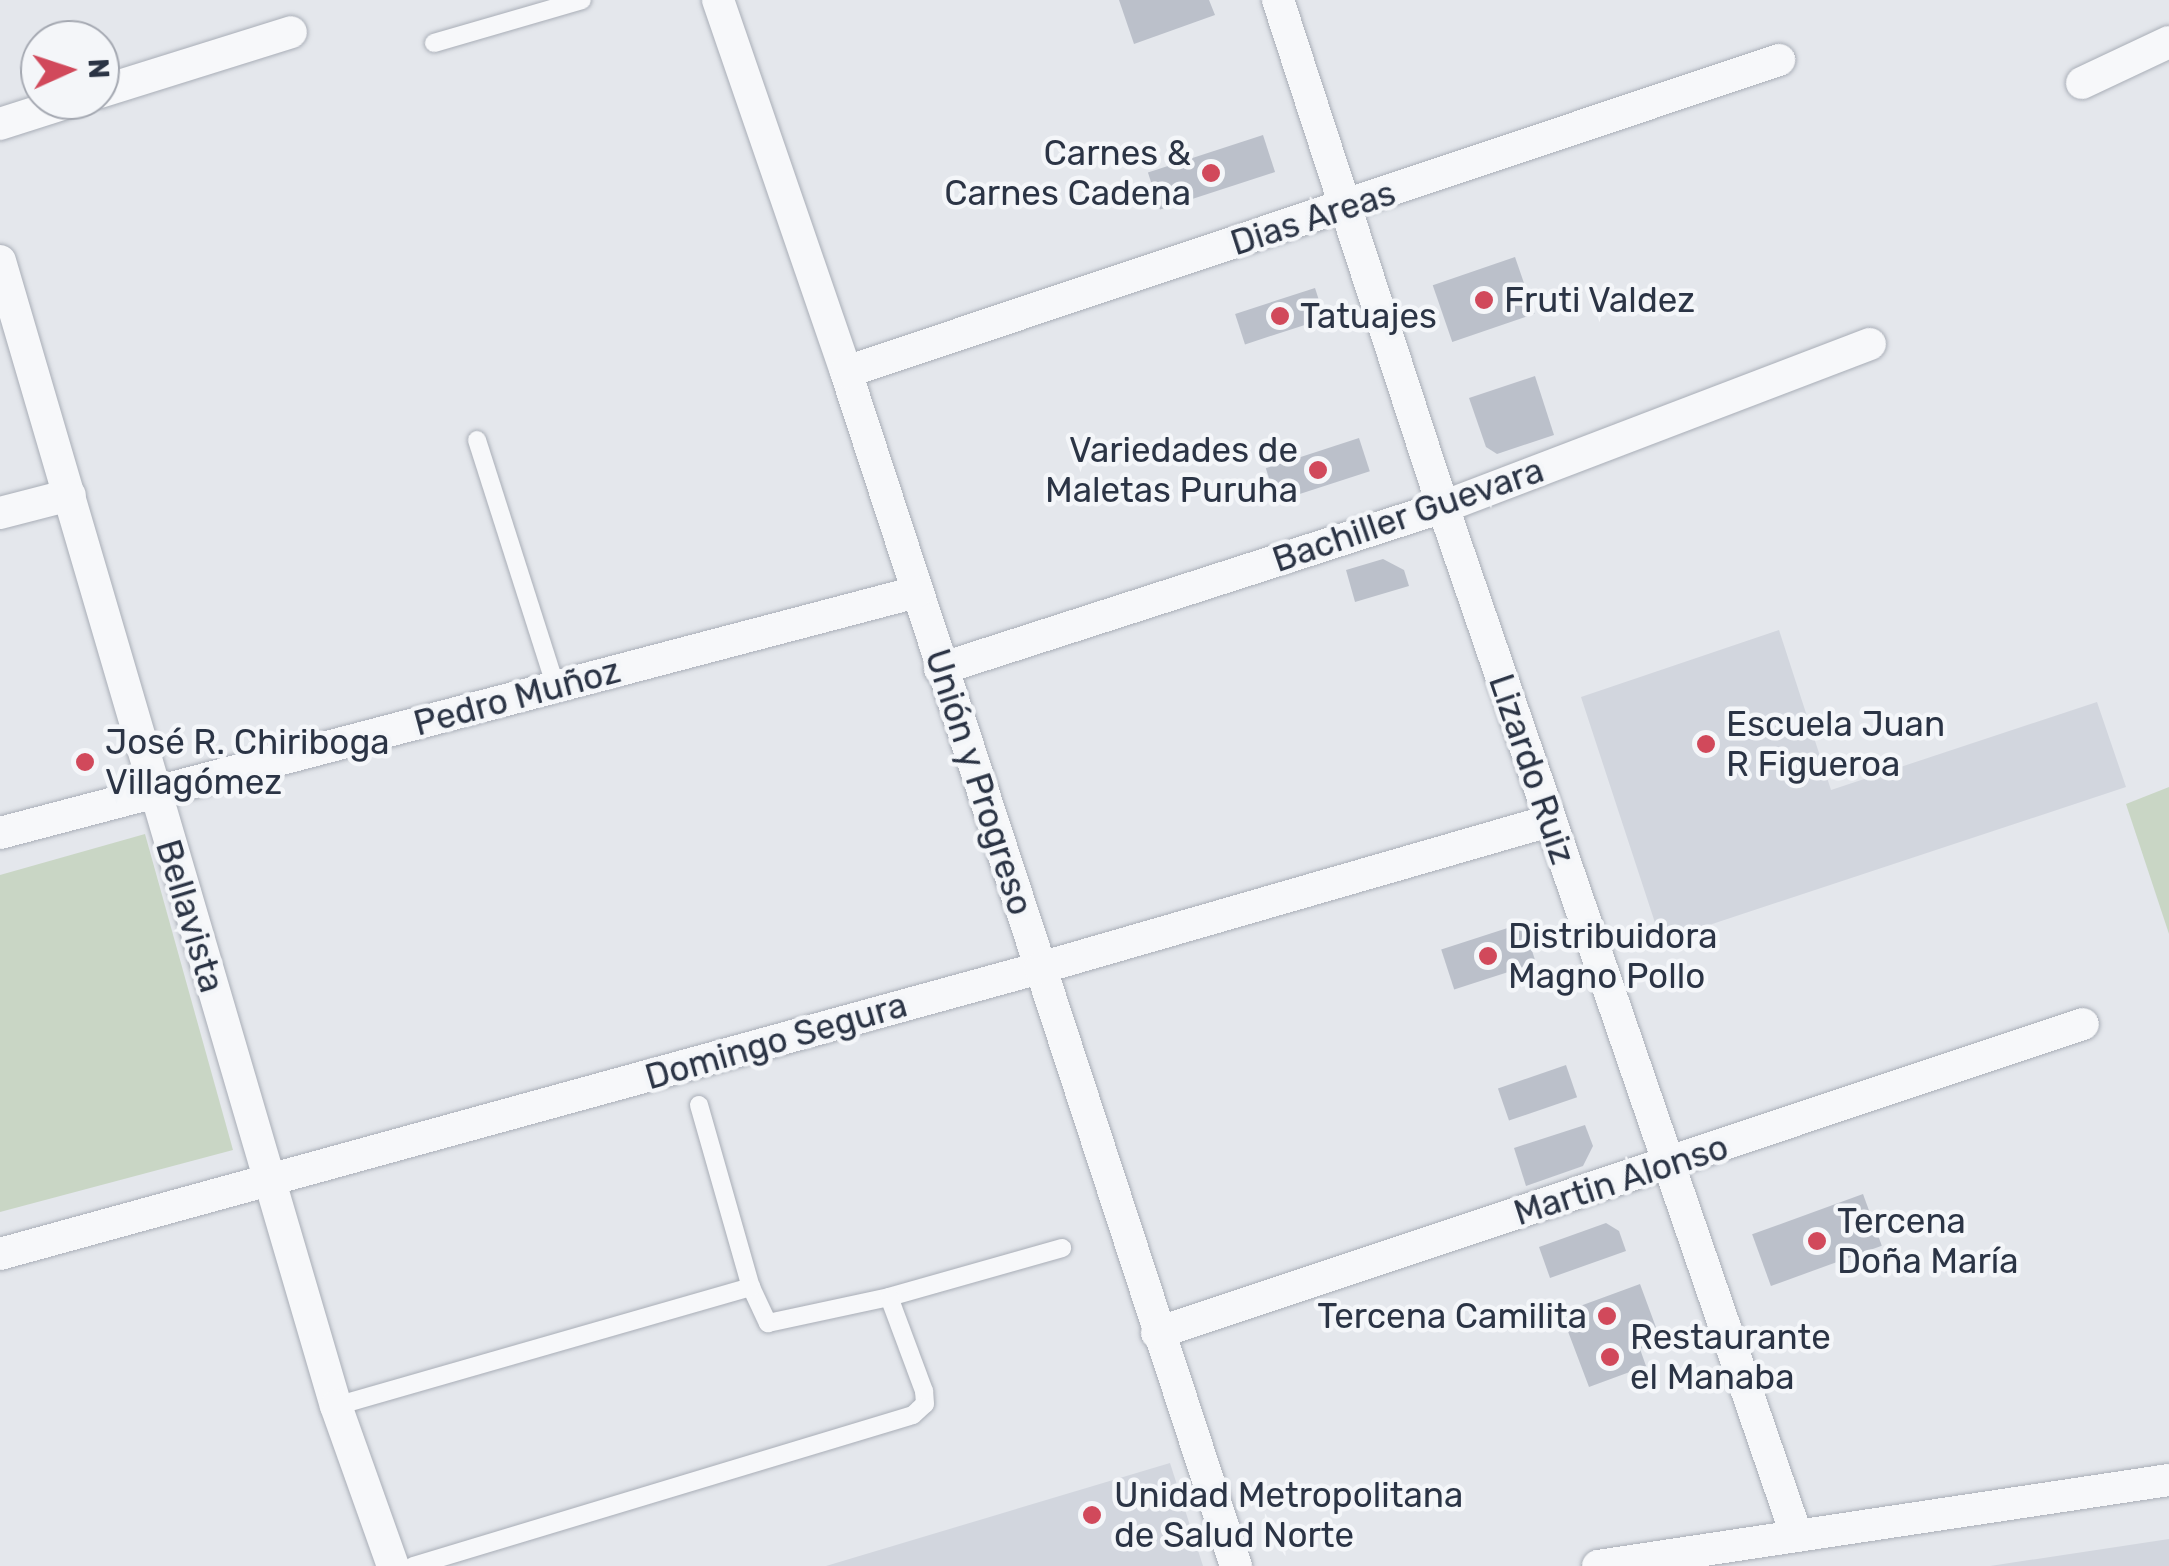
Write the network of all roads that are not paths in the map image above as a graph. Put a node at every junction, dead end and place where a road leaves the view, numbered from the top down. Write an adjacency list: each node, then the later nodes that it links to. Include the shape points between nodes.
1 (582, 0): 6 (lane)
2 (718, 0): 13 (street, Unión y Progreso)
3 (1278, 0): 10 (street, Lizardo Ruiz)
4 (291, 32): 9 (street)
5 (2169, 42): 8 (street)
6 (434, 43)
7 (1779, 60): 10 (street, Dias Areas)
8 (2082, 83)
9 (120, 86)
10 (1347, 208): 13 (street, Dias Areas); 16 (street, Lizardo Ruiz)
11 (0, 261): 15 (street, Bellavista)
12 (1870, 344): 16 (street, Bachiller Guevara)
13 (846, 372): 18 (street, Unión y Progreso)
14 (477, 440): 20 (lane)
15 (70, 495): 17 (street); 21 (street, Bellavista)
16 (1443, 507): 19 (street, Bachiller Guevara); 22 (street, Lizardo Ruiz)
17 (0, 513)
18 (917, 592): 19 (street, Unión y Progreso); 20 (street, Pedro Muñoz)
19 (940, 669): 24 (street, Unión y Progreso)
20 (556, 687): 21 (street, Pedro Muñoz)
21 (153, 792): 23 (street, Pedro Muñoz); 28 (street, Bellavista)
22 (1549, 822): 24 (street, Domingo Segura); 27 (street, Lizardo Ruiz)
23 (0, 833)
24 (1040, 968): 28 (street, Domingo Segura); 33 (street, Unión y Progreso)
25 (2084, 1024): 27 (street, Martin Alonso)
26 (699, 1105): 31 (lane)
27 (1668, 1165): 33 (street, Martin Alonso); 36 (street, Lizardo Ruiz)
28 (270, 1182): 30 (street, Domingo Segura); 34 (street, Bellavista)
29 (1062, 1248): 32 (lane)
30 (0, 1254)
31 (751, 1288): 32 (lane, via 762,1318 776,1325); 34 (lane)
32 (889, 1298): 38 (lane, via 924,1390 925,1404 912,1415)
33 (1156, 1333): 39 (street, Unión y Progreso)
34 (336, 1406): 37 (street, Bellavista)
35 (2169, 1480): 36 (street)
36 (1796, 1534): 40 (street)
37 (394, 1566)
38 (413, 1566)
39 (1236, 1566)
40 (1598, 1566)

